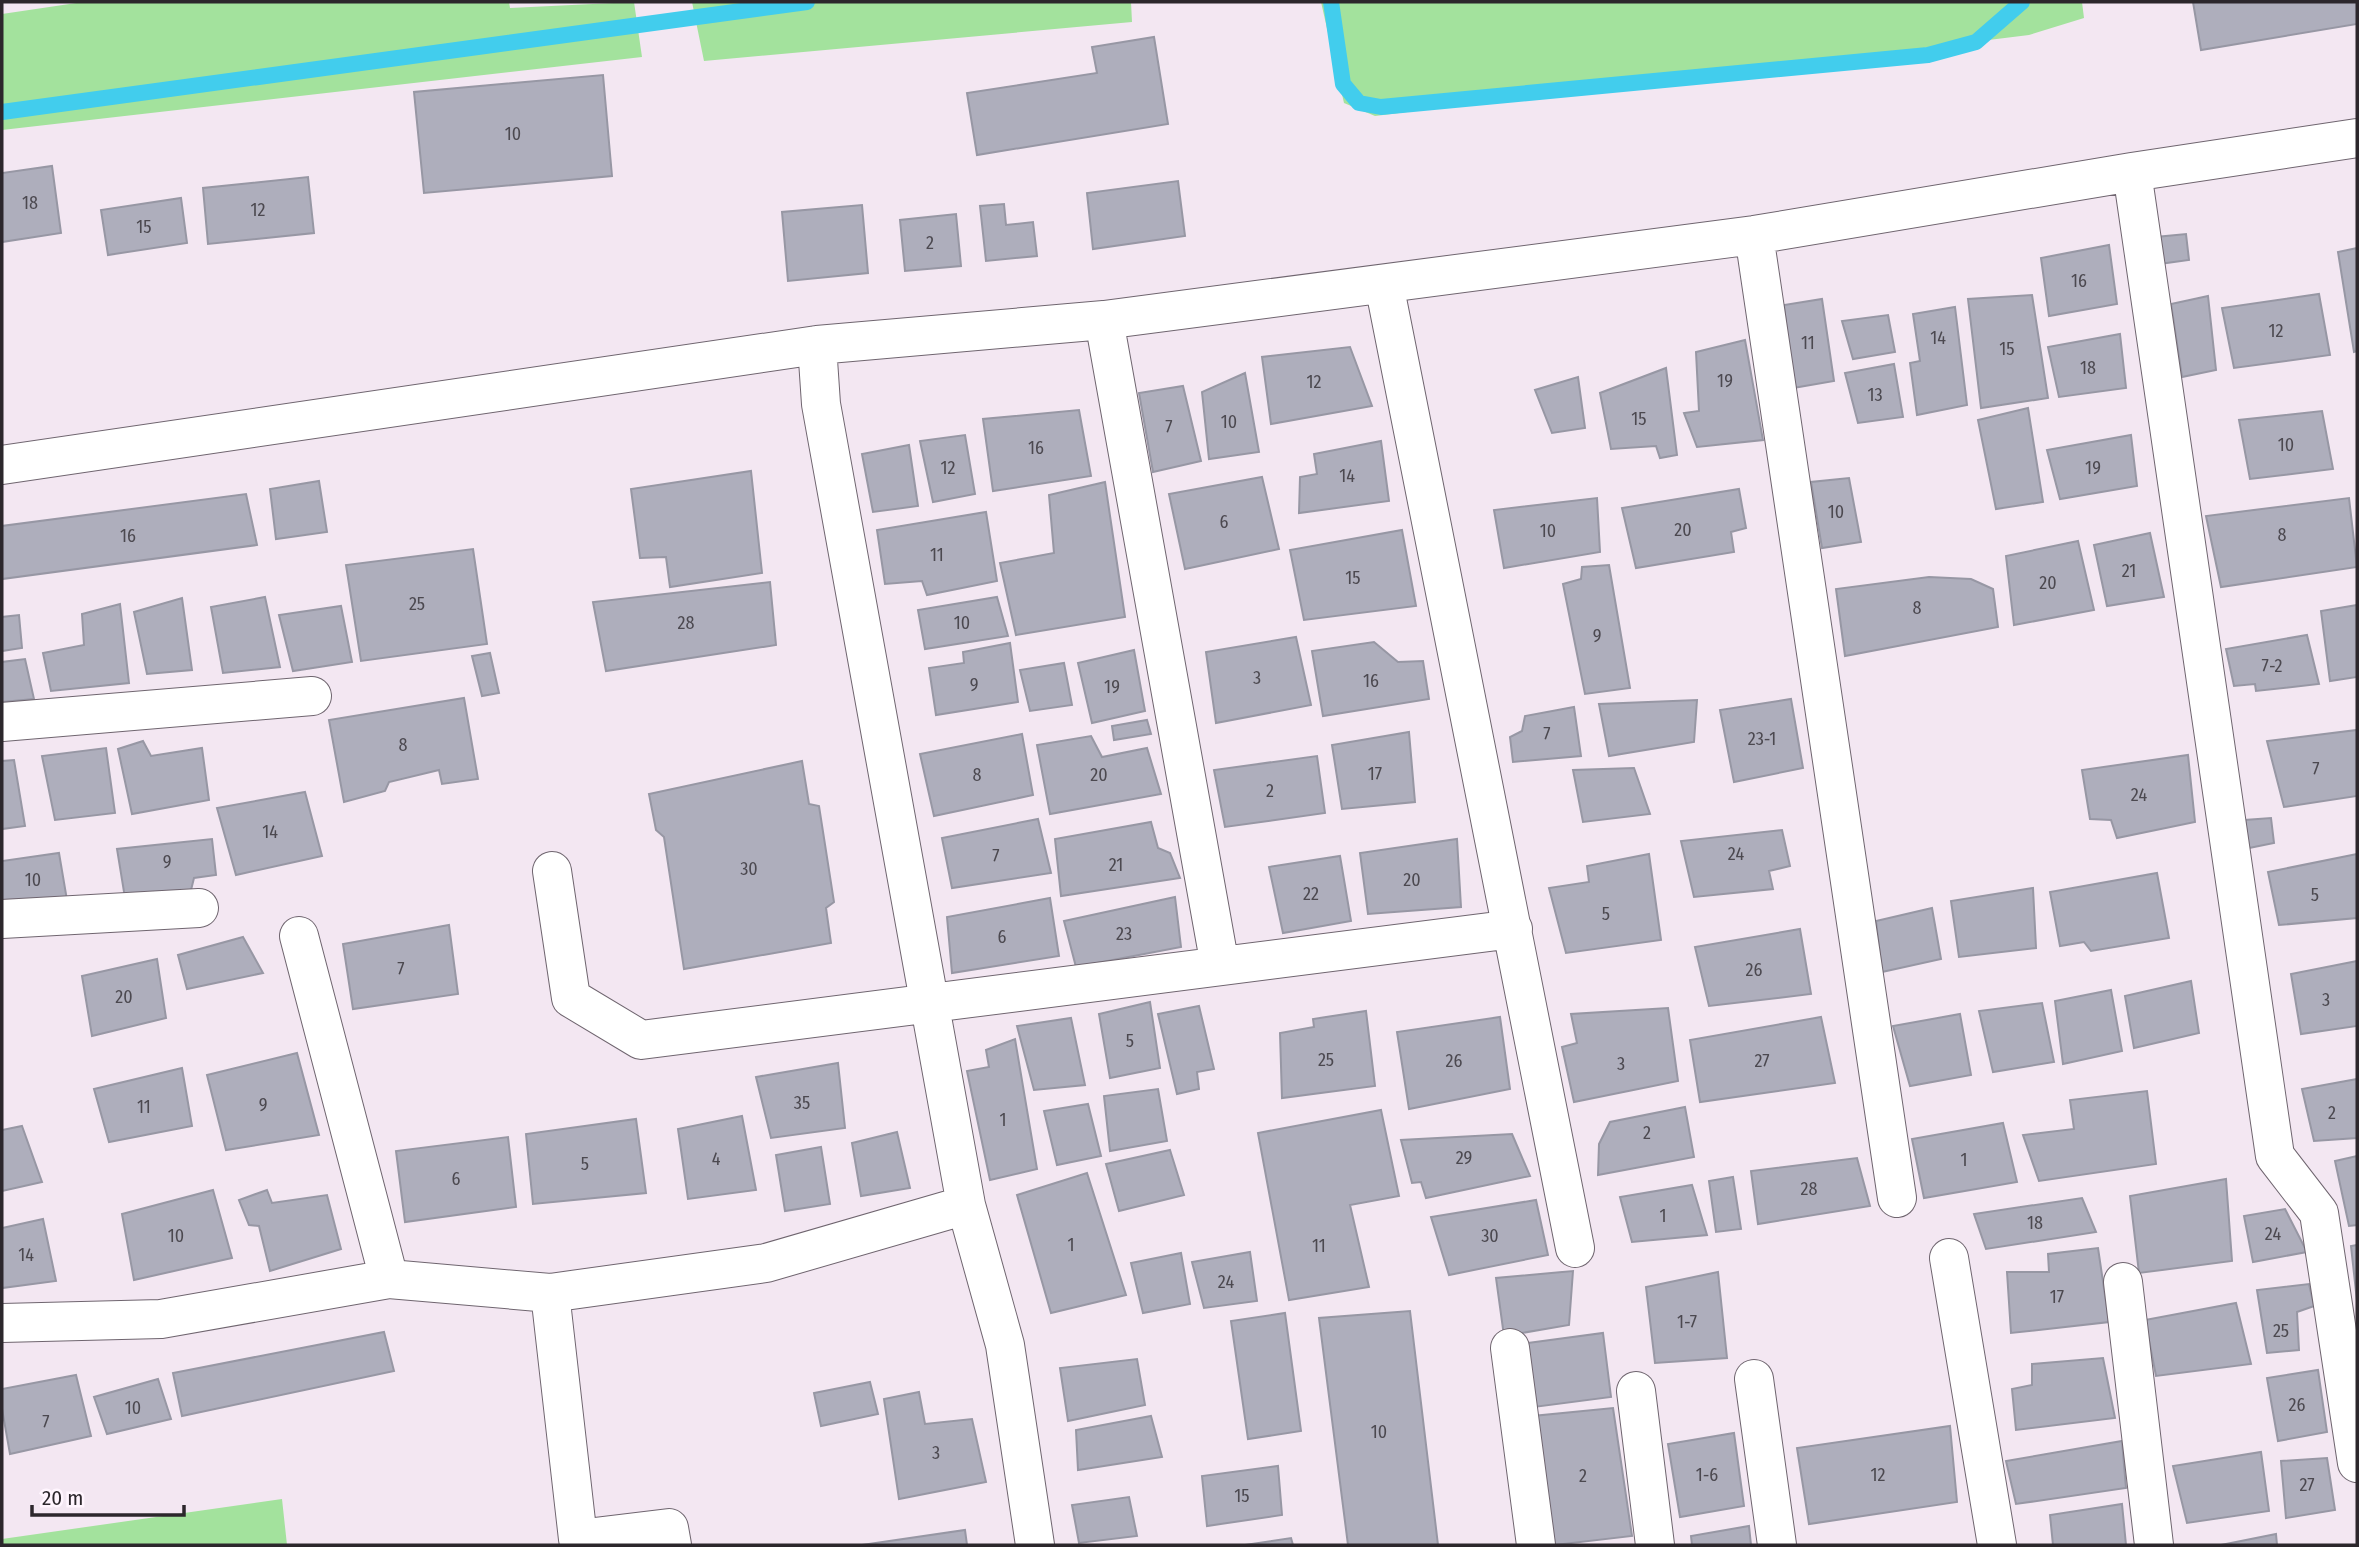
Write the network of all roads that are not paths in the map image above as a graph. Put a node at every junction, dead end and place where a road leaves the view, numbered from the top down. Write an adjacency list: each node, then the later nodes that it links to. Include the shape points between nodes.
1 (2357, 138): 2 (street)
2 (2132, 172): 3 (street); 28 (street, via 2275,1156 2319,1213)
3 (1754, 235): 4 (street); 17 (street)
4 (1384, 284): 5 (street); 13 (street)
5 (1104, 320): 6 (street); 15 (street)
6 (817, 345): 7 (street); 16 (street, via 821,404)
7 (2, 466)
8 (312, 696): 9 (street)
9 (2, 722)
10 (552, 872): 16 (street, via 571,998 641,1040)
11 (199, 908): 12 (street)
12 (2, 919)
13 (1513, 929): 15 (street); 19 (street)
14 (299, 936): 21 (street)
15 (1220, 967): 16 (street)
16 (927, 1001): 18 (street)
17 (1897, 1198)
18 (966, 1205): 23 (street, via 766,1263); 30 (street, via 1005,1345)
19 (1575, 1248)
20 (1949, 1258): 34 (street)
21 (389, 1279): 23 (street); 24 (street, via 160,1319)
22 (2123, 1282): 35 (street)
23 (550, 1293): 29 (street, via 578,1539 669,1528)
24 (2, 1323)
25 (1510, 1348): 31 (street)
26 (1754, 1379): 33 (street)
27 (1636, 1391): 32 (street)
28 (2357, 1463)
29 (672, 1545)
30 (1035, 1545)
31 (1536, 1545)
32 (1655, 1545)
33 (1777, 1545)
34 (1997, 1545)
35 (2154, 1545)

